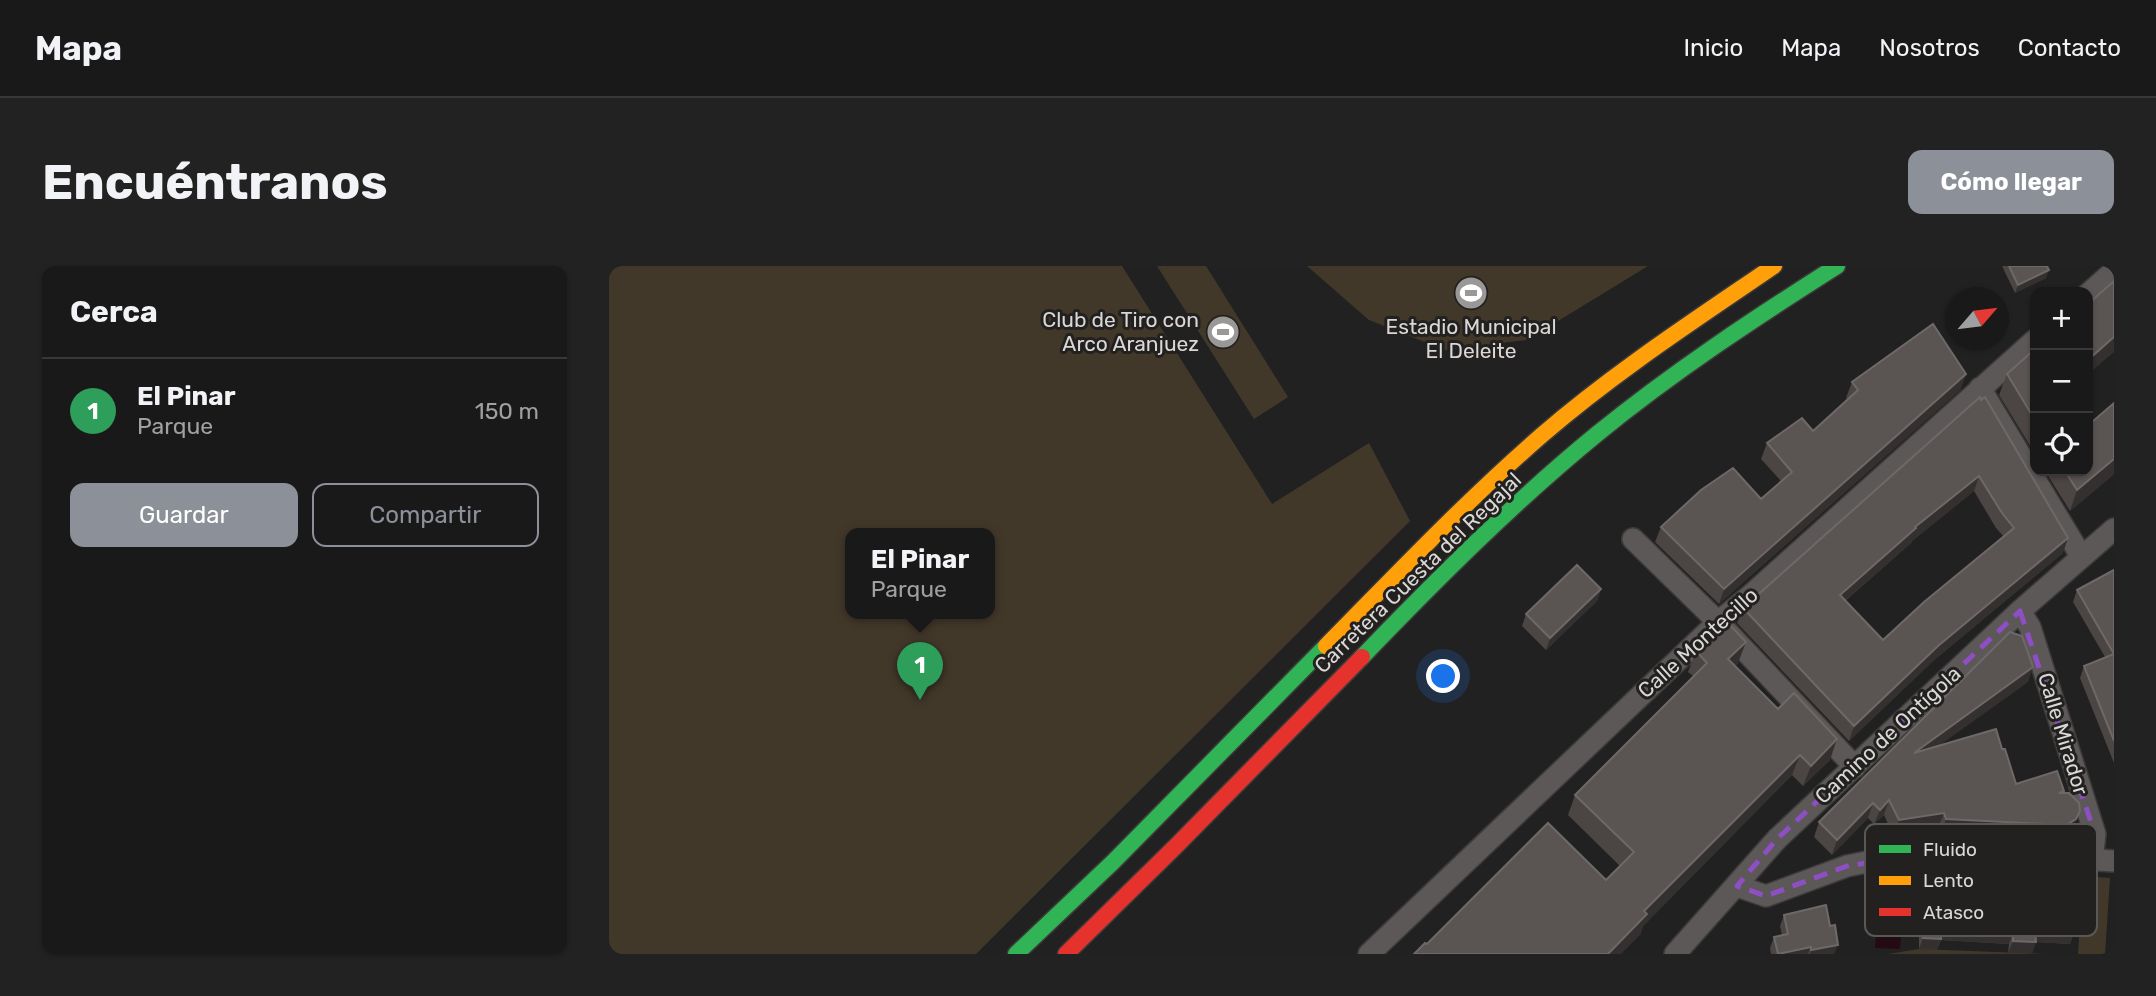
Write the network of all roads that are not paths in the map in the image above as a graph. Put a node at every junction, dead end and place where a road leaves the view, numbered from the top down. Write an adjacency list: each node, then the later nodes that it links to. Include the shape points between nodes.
1 (1774, 266): 16 (main road, Carretera Cuesta del Regajal, via 1636,359 1543,434 1453,517 1113,862)
2 (1837, 266): 17 (main road, Carretera Cuesta del Regajal, via 1653,390 1566,459 1472,544)
3 (2114, 271): 4 (street)
4 (2093, 290)
5 (2030, 344): 6 (street, Calle Montecillo)
6 (1980, 388): 9 (street); 11 (street, Calle Montecillo)
7 (2114, 529): 9 (street, Camino de Ontígola)
8 (1633, 539): 11 (street)
9 (2081, 556): 10 (street, Camino de Ontígola)
10 (2020, 611): 12 (street, Camino de Ontígola); 13 (street, Calle Mirador, via 2030,627)
11 (1717, 622): 12 (street); 18 (street, Calle Montecillo)
12 (1855, 767): 15 (street, Camino de Ontígola, via 1777,839)
13 (2092, 824)
14 (1865, 862): 15 (street, via 1766,896)
15 (1737, 886): 19 (street, Camino de Ontígola)
16 (1016, 954)
17 (1066, 954)
18 (1369, 954)
19 (1675, 954)

